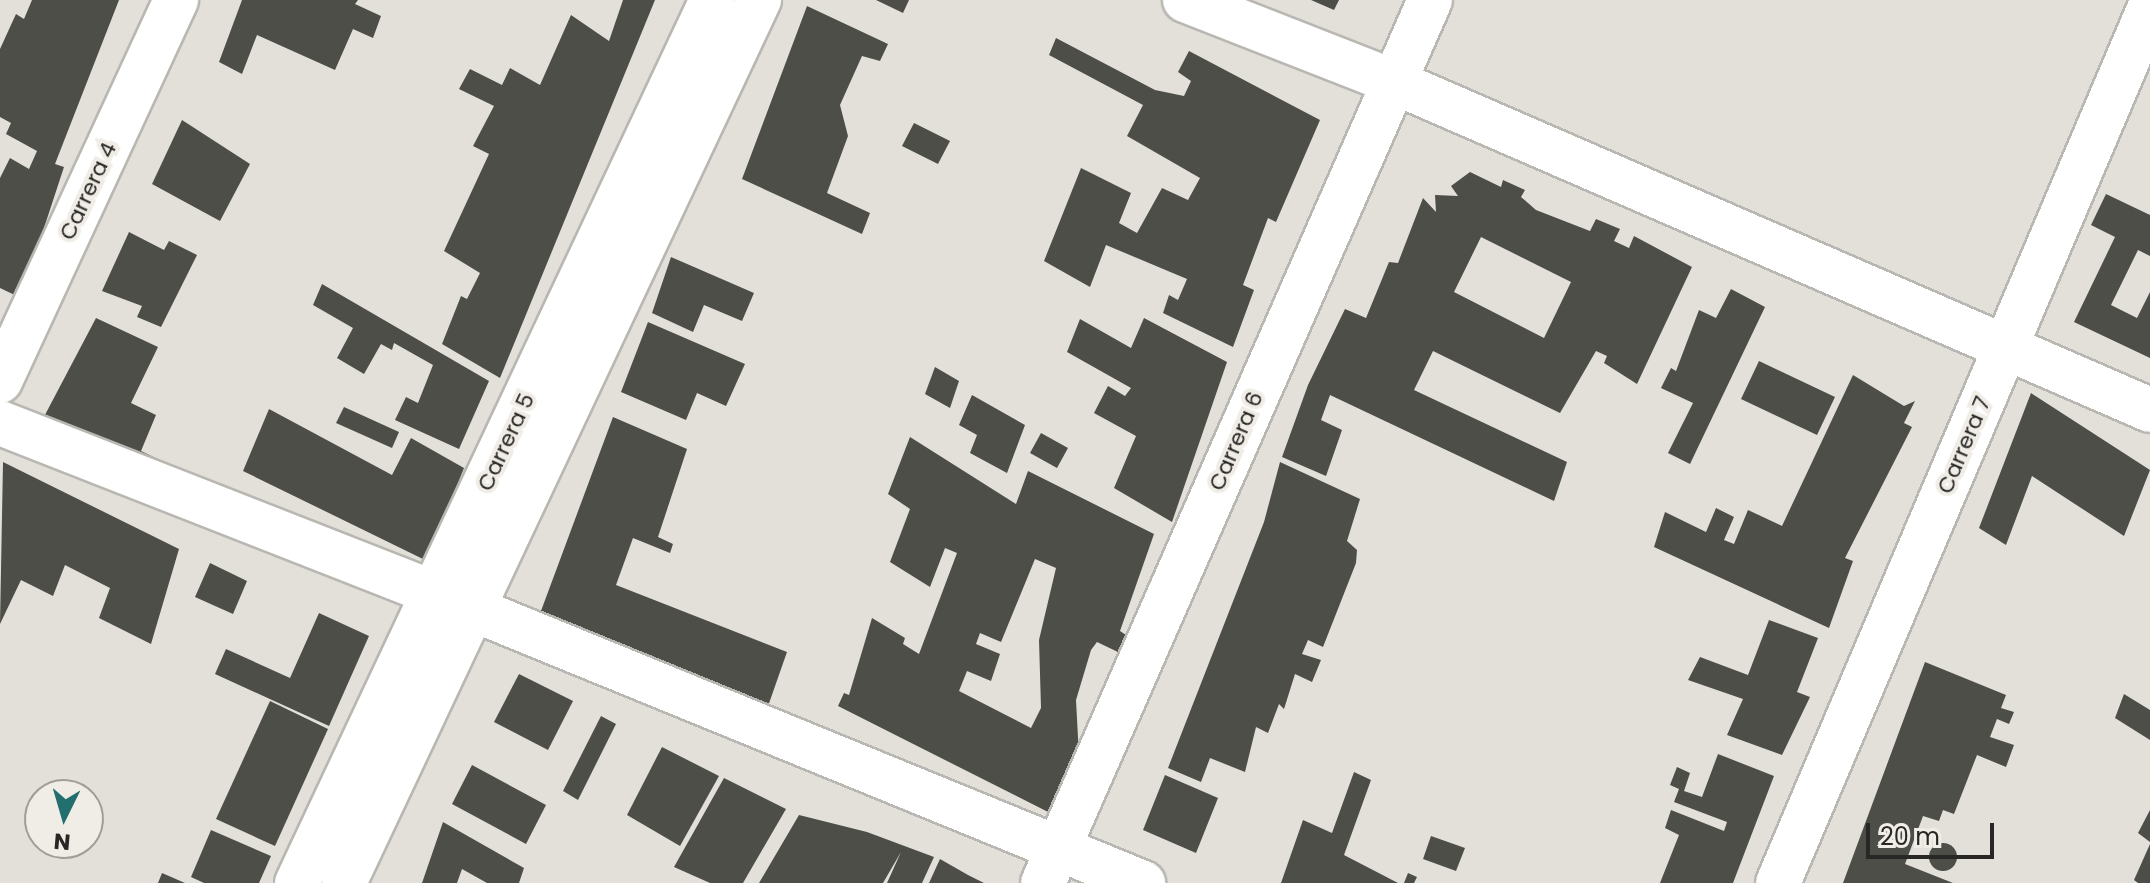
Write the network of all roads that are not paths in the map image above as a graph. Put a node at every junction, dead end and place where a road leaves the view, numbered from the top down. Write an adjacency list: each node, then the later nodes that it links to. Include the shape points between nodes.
1 (176, 0): 9 (street, Carrera 4)
2 (712, 0): 12 (street, Carrera 5)
3 (759, 0): 13 (street, Carrera 5)
4 (1185, 0): 7 (street)
5 (1430, 0): 7 (street, Carrera 6)
6 (2150, 7): 8 (street, Carrera 7)
7 (1392, 81): 8 (street); 14 (street, Carrera 6)
8 (2006, 347): 10 (street); 18 (street, Carrera 7)
9 (0, 381)
10 (2150, 410)
11 (0, 423): 12 (street)
12 (436, 594): 13 (street); 15 (street, Carrera 5)
13 (476, 611): 14 (street); 16 (street, Carrera 5)
14 (1052, 865): 17 (street)
15 (297, 883)
16 (344, 883)
17 (1143, 883)
18 (1778, 883)

